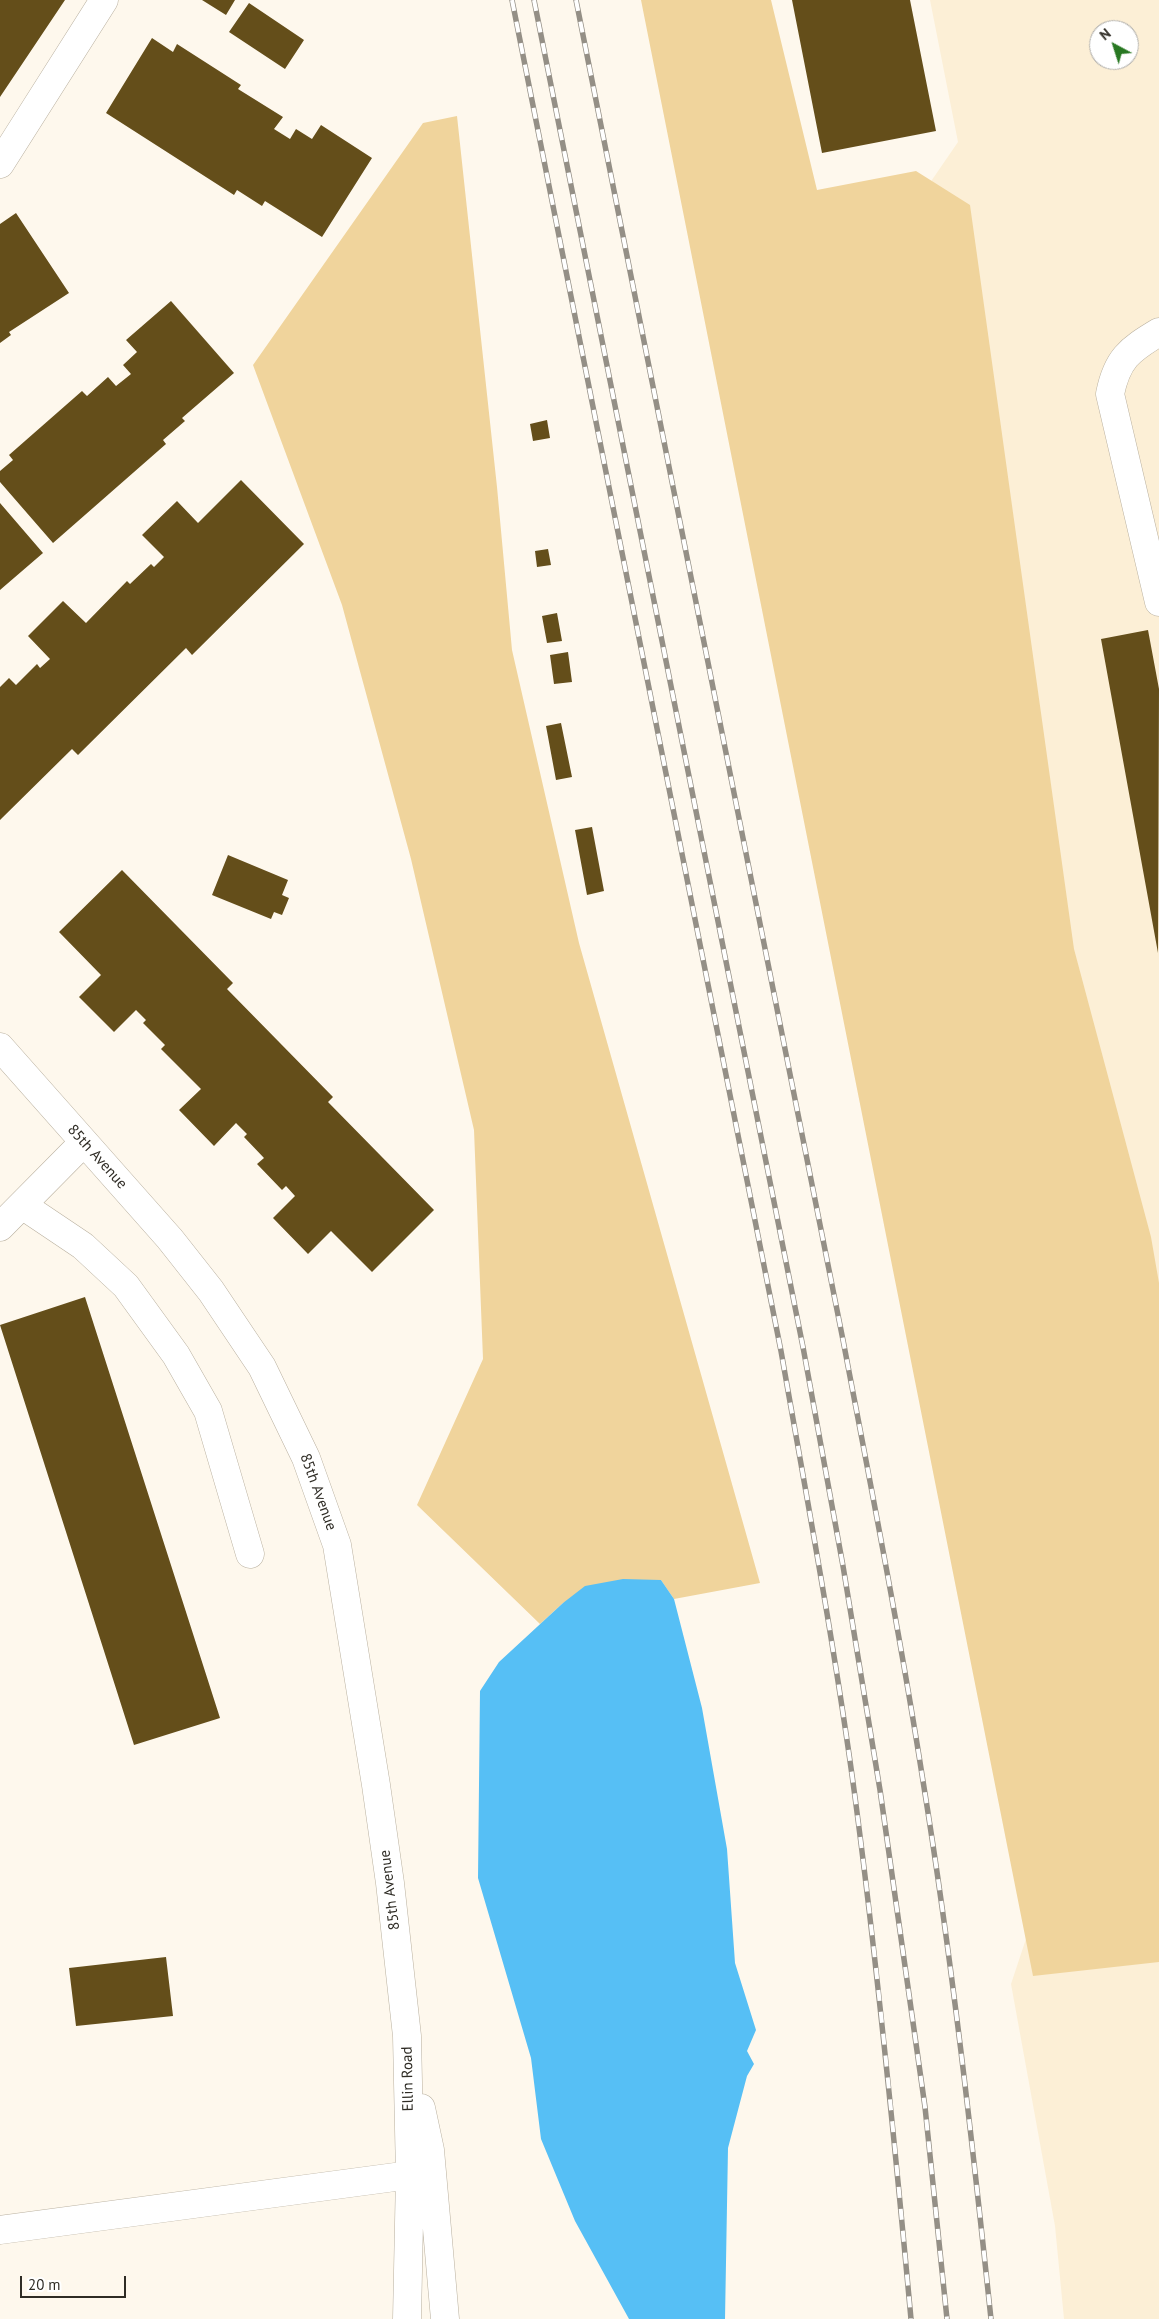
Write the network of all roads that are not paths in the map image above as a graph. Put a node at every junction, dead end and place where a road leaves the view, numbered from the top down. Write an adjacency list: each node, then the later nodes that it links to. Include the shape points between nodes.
1 (104, 0): 2 (street)
2 (0, 164)
3 (1159, 332): 4 (street, via 1131,349 1114,376 1110,394)
4 (1159, 602)
5 (0, 1047): 6 (street, 85th Avenue)
6 (84, 1142): 7 (street); 10 (street, 85th Avenue, via 170,1239 211,1291 262,1366 306,1458 337,1545 390,1883)
7 (22, 1204): 8 (street); 9 (street, via 82,1246 126,1286 176,1355 208,1411)
8 (0, 1227)
9 (250, 1554)
10 (406, 2036): 11 (street, Ellin Road); 14 (street, Ellin Road, via 430,2150)
11 (410, 2174): 12 (street); 13 (street, Ellin Road)
12 (0, 2230)
13 (407, 2319)
14 (445, 2319)

